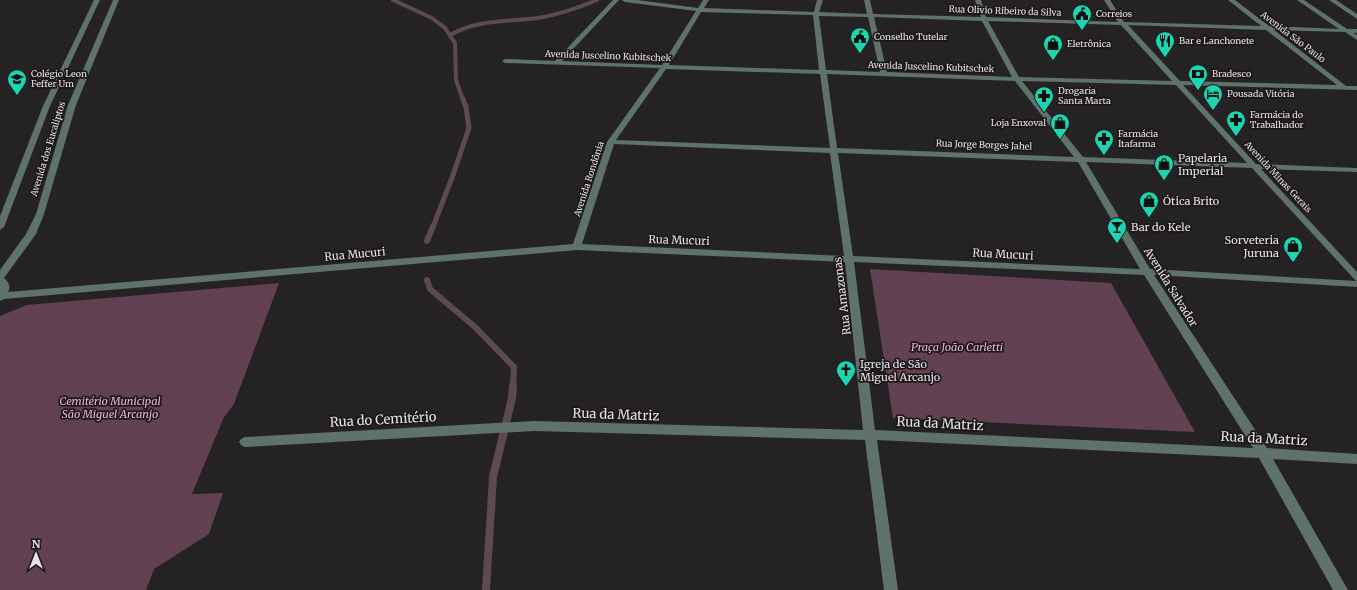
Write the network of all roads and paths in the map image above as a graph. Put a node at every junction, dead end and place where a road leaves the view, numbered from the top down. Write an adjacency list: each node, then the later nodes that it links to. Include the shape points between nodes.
1 (97, 0): 37 (street, Avenida dos Eucaliptos, via 39,122)
2 (116, 0): 41 (street, Avenida dos Eucaliptos, via 72,105 40,214 31,234)
3 (616, 0): 24 (street)
4 (625, 0): 13 (street, Rua Olivio Ribeiro da Silva)
5 (706, 0): 13 (street, Avenida Rondônia)
6 (820, 0): 14 (street, Rua Amazonas)
7 (867, 0): 15 (street)
8 (978, 0): 17 (street, Avenida Salvador)
9 (1107, 0): 18 (street, Avenida Minas Gerais)
10 (1230, 0): 19 (street, Avenida São Paulo)
11 (1300, 0): 20 (street)
12 (1332, 0): 16 (street)
13 (699, 10): 14 (street, Rua Olivio Ribeiro da Silva); 25 (street, Avenida Rondônia)
14 (816, 14): 15 (street, Rua Olivio Ribeiro da Silva); 26 (street, Rua Amazonas)
15 (870, 15): 17 (street, Rua Olivio Ribeiro da Silva); 27 (street)
16 (1357, 17)
17 (984, 19): 18 (street, Rua Olivio Ribeiro da Silva); 28 (street, Avenida Salvador)
18 (1123, 24): 19 (street, Rua Olivio Ribeiro da Silva); 29 (street, Avenida Minas Gerais)
19 (1267, 28): 20 (street, Rua Olivio Ribeiro da Silva); 30 (street, Avenida São Paulo)
20 (1346, 31): 21 (street, Rua Olivio Ribeiro da Silva); 22 (street)
21 (1357, 31)
22 (1357, 38)
23 (505, 61): 24 (street, Avenida Juscelino Kubitschek)
24 (558, 63): 25 (street, Avenida Juscelino Kubitschek)
25 (664, 67): 26 (street, Avenida Juscelino Kubitschek); 32 (street, Avenida Rondônia)
26 (823, 72): 27 (street, Avenida Juscelino Kubitschek); 33 (street, Rua Amazonas)
27 (884, 74): 28 (street, Avenida Juscelino Kubitschek)
28 (1017, 79): 29 (street, Avenida Juscelino Kubitschek); 34 (street, Avenida Salvador)
29 (1178, 83): 30 (street, Avenida Juscelino Kubitschek); 35 (street, Avenida Minas Gerais)
30 (1345, 88): 31 (street, Avenida Juscelino Kubitschek)
31 (1357, 88)
32 (610, 142): 33 (street, Rua Jorge Borges Jahel); 38 (street, Avenida Rondônia)
33 (835, 150): 34 (street, Rua Jorge Borges Jahel); 39 (street, Rua Amazonas)
34 (1080, 159): 35 (street, Rua Jorge Borges Jahel); 40 (street, Avenida Salvador)
35 (1254, 166): 36 (street, Rua Jorge Borges Jahel); 42 (street, Avenida Minas Gerais)
36 (1357, 170)
37 (0, 227)
38 (577, 247): 39 (street, Rua Mucuri); 45 (street, Rua Mucuri)
39 (849, 259): 40 (street, Rua Mucuri); 47 (street, Rua Amazonas)
40 (1147, 272): 44 (street, Rua Mucuri); 49 (street, Avenida Salvador)
41 (0, 276)
42 (1357, 278)
43 (0, 280): 45 (street, via 4,283 5,289)
44 (1357, 284)
45 (1, 297)
46 (522, 427): 47 (street, Rua da Matriz); 48 (street, Rua do Cemitério)
47 (870, 435): 49 (street, Rua da Matriz); 51 (street, Rua Amazonas)
48 (245, 442)
49 (1263, 452): 50 (street, Rua da Matriz); 52 (street, Avenida Salvador)
50 (1357, 459)
51 (890, 590)
52 (1341, 590)

